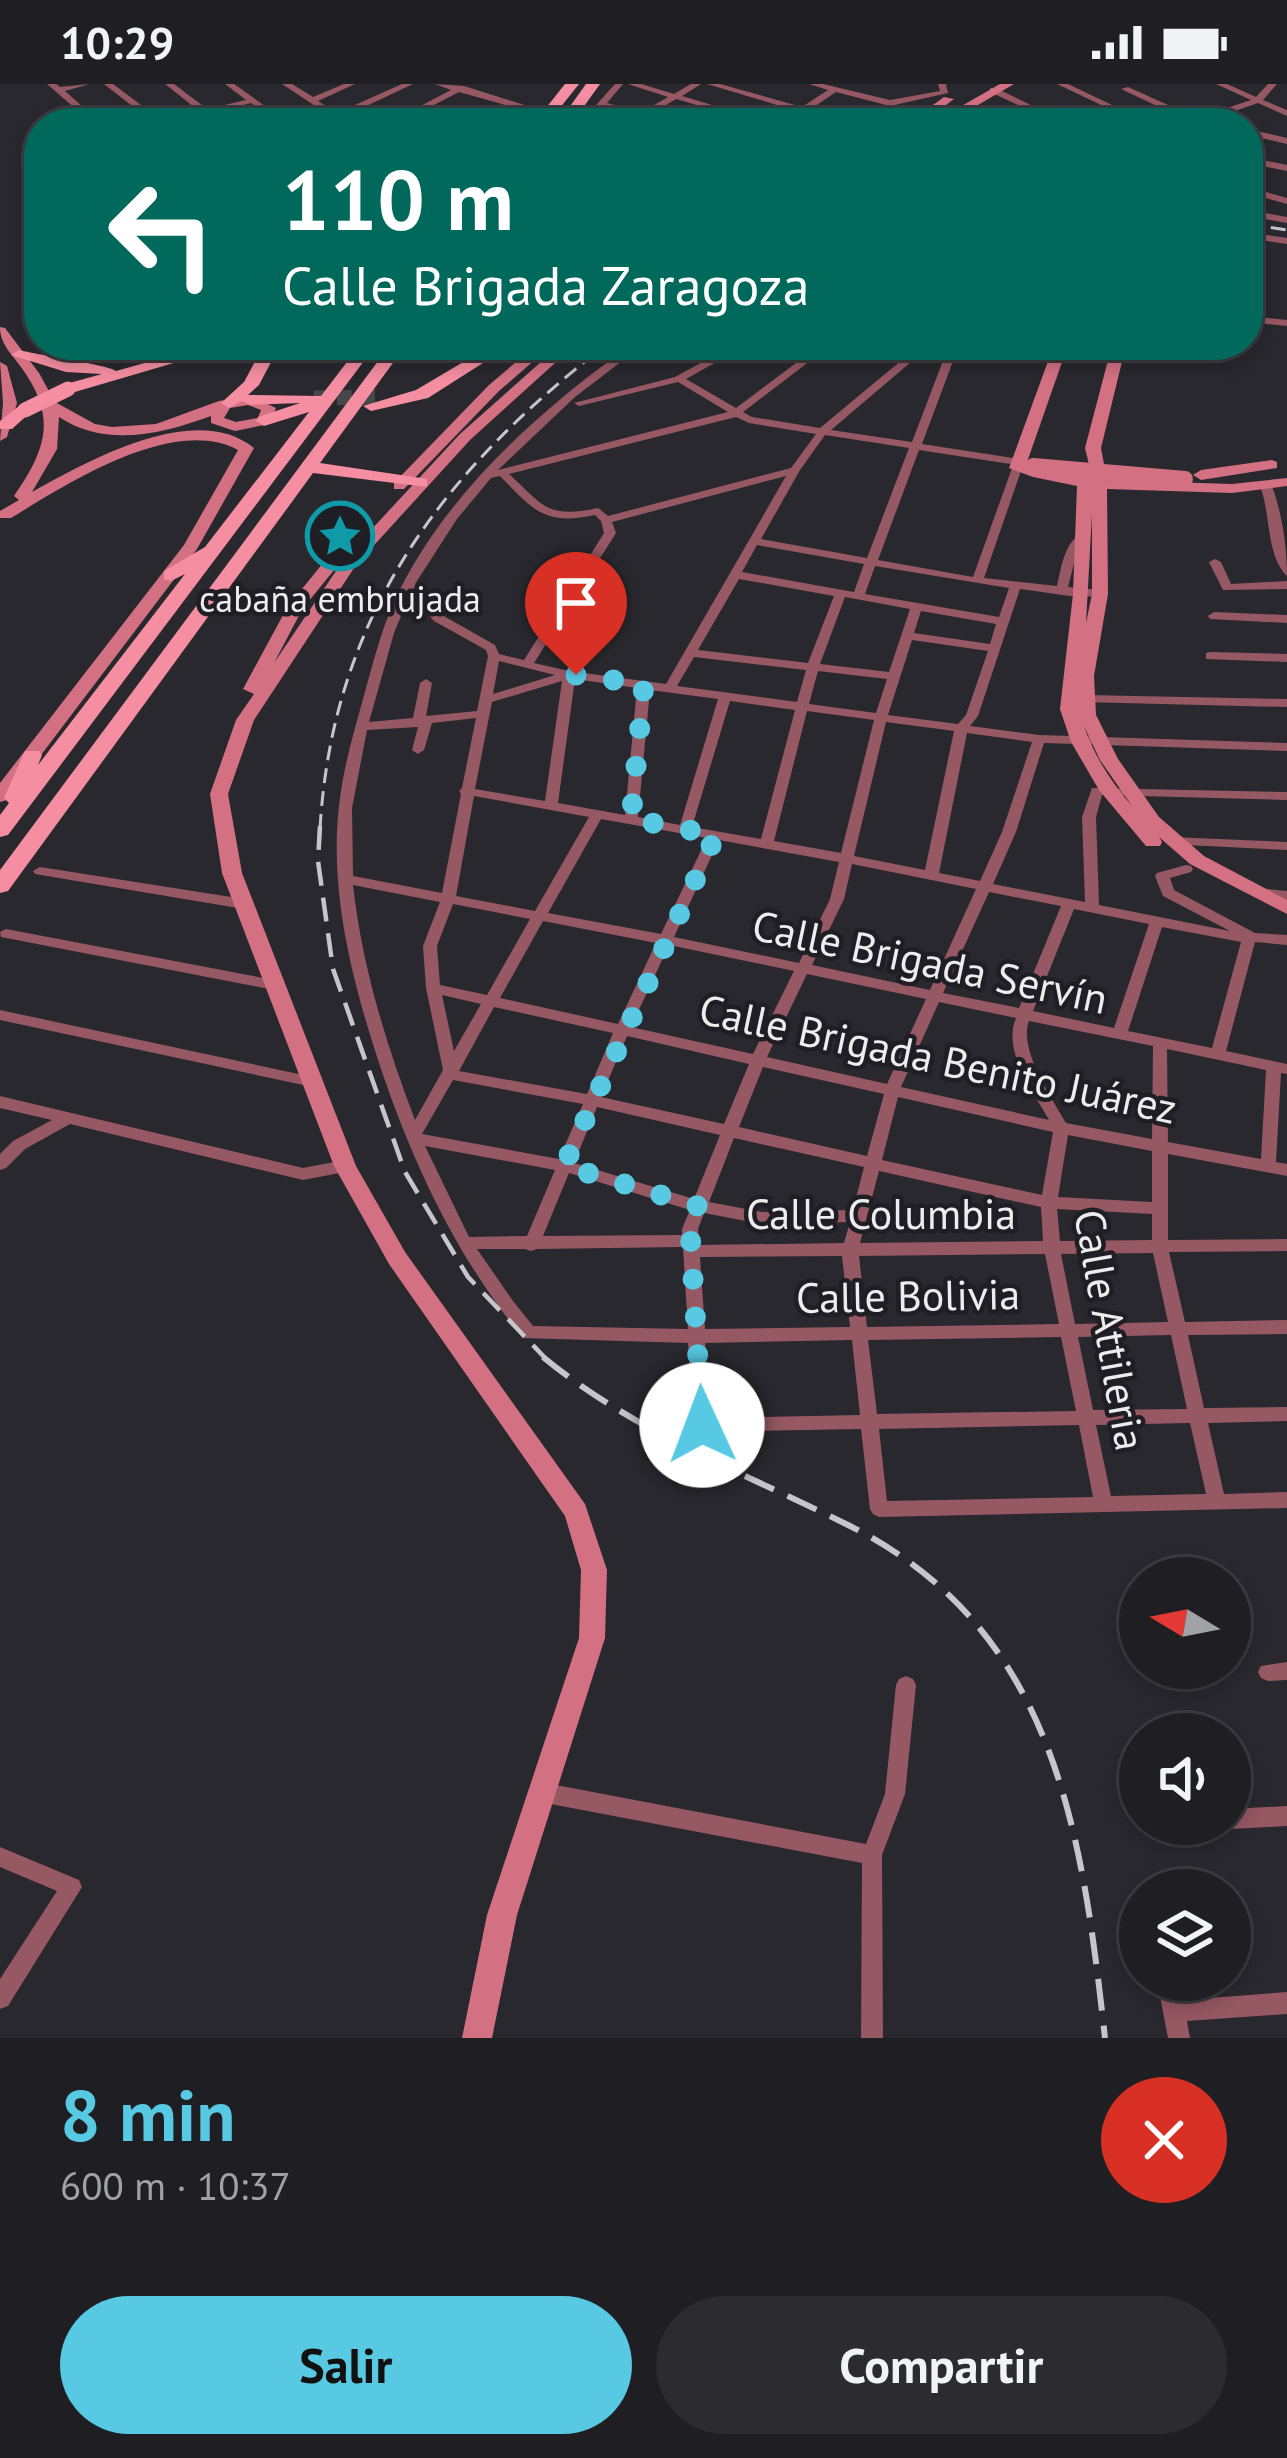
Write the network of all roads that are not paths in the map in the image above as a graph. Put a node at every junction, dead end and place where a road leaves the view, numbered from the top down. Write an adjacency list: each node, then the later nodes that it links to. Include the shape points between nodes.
1 (86, 84): 22 (street)
2 (108, 84): 35 (street)
3 (169, 84): 36 (street)
4 (229, 84): 29 (street)
5 (286, 84): 30 (street)
6 (349, 84): 30 (street); 31 (street)
7 (408, 84): 31 (street)
8 (439, 84): 27 (street)
9 (470, 84): 27 (street)
10 (572, 84): 43 (main road)
11 (619, 84): 33 (street)
12 (632, 84): 28 (street)
13 (697, 84): 28 (street)
14 (711, 84): 48 (street)
15 (813, 84): 25 (street)
16 (959, 84): 24 (main road)
17 (974, 84): 51 (main road)
18 (1008, 84): 23 (main road)
19 (1061, 84): 55 (street)
20 (1220, 84): 32 (street)
21 (1274, 84): 32 (street)
22 (55, 87): 34 (street)
23 (993, 87): 52 (main road); 53 (main road); 54 (street)
24 (943, 88): 25 (street, via 890,104); 50 (main road)
25 (835, 89): 49 (street)
26 (1125, 89): 56 (street)
27 (458, 90): 41 (street); 42 (street)
28 (673, 96): 46 (street); 47 (street)
29 (250, 100): 37 (street); 38 (street)
30 (311, 101): 39 (street)
31 (374, 101): 40 (street)
32 (1258, 101): 57 (street); 58 (street)
33 (601, 104): 44 (street); 45 (street)
34 (80, 108)
35 (140, 108)
36 (200, 108)
37 (223, 108)
38 (262, 108)
39 (323, 108)
40 (361, 108)
41 (422, 108)
42 (514, 108)
43 (553, 108)
44 (597, 108)
45 (619, 108)
46 (654, 108)
47 (715, 108)
48 (797, 108)
49 (807, 108)
50 (920, 108)
51 (940, 108)
52 (950, 108)
53 (961, 108)
54 (1027, 108)
55 (1113, 108)
56 (1165, 108)
57 (1237, 108)
58 (1287, 113)
59 (0, 331): 60 (main road)
60 (19, 355): 61 (main road); 82 (main road)
61 (24, 356)
62 (40, 360): 80 (main road, via 83,370)
63 (170, 360): 80 (main road)
64 (264, 360): 85 (main road, via 251,385)
65 (357, 360): 109 (main road)
66 (387, 360): 97 (main road)
67 (462, 360): 68 (main road, via 420,387 374,402 422,394)
68 (478, 360)
69 (531, 360): 93 (main road)
70 (552, 360): 91 (main road)
71 (565, 360): 91 (main road)
72 (616, 360): 99 (street, via 533,430)
73 (716, 360): 81 (street)
74 (806, 360): 86 (street)
75 (908, 360): 89 (street)
76 (949, 360): 92 (street)
77 (1056, 360): 96 (main road)
78 (1118, 360): 98 (main road)
79 (0, 366): 90 (main road, via 8,388)
80 (140, 368): 90 (main road, bridge, via 68,388)
81 (679, 379): 84 (street); 86 (street)
82 (49, 400): 85 (main road, via 85,427 122,433); 104 (main road, via 50,454)
83 (250, 400): 85 (main road); 87 (main road, via 269,408); 87 (main road, via 313,402)
84 (580, 403)
85 (224, 405): 88 (main road, via 214,416)
86 (737, 412): 89 (street); 99 (street)
87 (264, 421): 88 (main road)
88 (226, 429): 104 (main road, via 188,428 75,462); 107 (main road, via 93,464); 115 (main road, via 246,448 243,459)
89 (823, 430): 92 (street); 95 (street)
90 (3, 431)
91 (456, 448): 93 (main road)
92 (918, 449): 96 (street); 112 (street)
93 (432, 462): 103 (main road)
94 (1279, 463): 100 (main road); 101 (main road)
95 (798, 465): 106 (street); 110 (street)
96 (1021, 466): 98 (main road); 101 (main road, bridge, via 1136,481); 117 (street)
97 (307, 471): 103 (main road); 174 (main road)
98 (1092, 473): 100 (main road); 108 (main road); 123 (main road)
99 (499, 476): 106 (street, via 552,518); 118 (street, via 437,538)
100 (1127, 479): 101 (main road)
101 (1260, 480): 102 (main road); 105 (street)
102 (1286, 482)
103 (409, 486): 180 (main road, via 245,720 219,794 225,848)
104 (20, 500): 107 (main road)
105 (1280, 510): 111 (street)
106 (602, 515): 135 (street, via 610,533)
107 (3, 518)
108 (1082, 535): 121 (street); 123 (main road)
109 (225, 536): 115 (main road); 163 (main road)
110 (757, 542): 112 (street); 116 (street)
111 (1281, 549): 114 (street)
112 (868, 562): 117 (street); 124 (street)
113 (1215, 562): 119 (street, via 1227,588)
114 (1287, 573)
115 (171, 575): 155 (main road)
116 (738, 575): 122 (street); 131 (street)
117 (977, 581): 120 (street)
118 (408, 584): 132 (street, via 437,619); 149 (street)
119 (1287, 584)
120 (1015, 586): 121 (street); 128 (street)
121 (1061, 592): 123 (street)
122 (841, 593): 124 (street); 136 (street)
123 (1091, 594): 143 (main road); 152 (main road, via 1067,698)
124 (858, 596): 125 (street)
125 (916, 606): 128 (street); 129 (street)
126 (1214, 616): 127 (street)
127 (1287, 619)
128 (1004, 622): 130 (street)
129 (906, 636): 130 (street); 138 (street)
130 (995, 648): 150 (street)
131 (691, 652): 136 (street); 141 (street)
132 (494, 656): 135 (street); 145 (street)
133 (1210, 656): 134 (street)
134 (1287, 658)
135 (528, 663): 137 (street)
136 (814, 666): 138 (street); 146 (street)
137 (569, 675): 140 (street); 145 (street); 160 (street)
138 (892, 676): 147 (street)
139 (426, 683): 148 (street)
140 (644, 684): 141 (street); 162 (street)
141 (670, 688): 142 (street)
142 (725, 696): 146 (street); 164 (street)
143 (1085, 699): 144 (street); 152 (main road)
144 (1287, 703)
145 (483, 707): 148 (street); 157 (street)
146 (803, 708): 147 (street); 167 (street)
147 (880, 717): 150 (street); 169 (street)
148 (422, 722): 149 (street); 154 (street)
149 (361, 727): 173 (street, via 344,823)
150 (961, 729): 151 (street); 172 (street)
151 (1039, 739): 152 (street); 175 (street)
152 (1089, 742): 153 (street); 156 (main road)
153 (1287, 747)
154 (418, 750)
155 (32, 755): 158 (main road); 163 (main road)
156 (1118, 790): 159 (street); 166 (main road); 170 (main road, via 1150,840); 181 (street, via 1094,794)
157 (466, 791): 160 (street); 178 (street)
158 (0, 796)
159 (1287, 796)
160 (550, 804): 161 (street)
161 (598, 813): 162 (street); 183 (street)
162 (631, 819): 164 (street)
163 (3, 826)
164 (685, 830): 165 (street)
165 (716, 835): 167 (street); 188 (street)
166 (1172, 841): 168 (street); 176 (main road)
167 (766, 845): 169 (street)
168 (1287, 846)
169 (849, 859): 172 (street); 190 (street)
170 (1186, 868): 185 (main road); 187 (street, via 1162,875 1161,884)
171 (40, 871): 180 (street)
172 (931, 876): 175 (street)
173 (348, 880): 178 (street, Calle Brigada Servín); 211 (street, via 363,982)
174 (0, 886)
175 (984, 886): 179 (street); 193 (street)
176 (1256, 892): 177 (street); 182 (main road)
177 (1287, 896)
178 (448, 898): 183 (street, Calle Brigada Servín); 192 (street, via 430,946)
179 (1070, 902): 181 (street); 195 (street)
180 (244, 904): 191 (main road)
181 (1092, 907): 184 (street)
182 (1287, 908)
183 (540, 917): 188 (street, Calle Brigada Servín); 194 (street)
184 (1157, 921): 187 (street); 198 (street)
185 (1287, 922)
186 (6, 934): 191 (street)
187 (1250, 935): 189 (street); 200 (street)
188 (666, 940): 190 (street, Calle Brigada Servín); 197 (street)
189 (1287, 940)
190 (801, 971): 193 (street, Calle Brigada Servín); 201 (street)
191 (274, 985): 204 (main road)
192 (433, 988): 194 (street, Calle Brigada Benito Juárez); 203 (street)
193 (937, 998): 195 (street, Calle Brigada Servín); 205 (street)
194 (494, 1003): 197 (street, Calle Brigada Benito Juárez); 203 (street)
195 (1023, 1014): 198 (street, Calle Brigada Servín); 209 (street, via 1018,1030 1028,1066)
196 (0, 1016): 204 (street)
197 (622, 1030): 201 (street, Calle Brigada Benito Juárez); 206 (street)
198 (1119, 1035): 199 (street, Calle Brigada Servín)
199 (1160, 1045): 200 (street, Calle Brigada Servín); 212 (street)
200 (1217, 1056): 202 (street, Calle Brigada Servín)
201 (758, 1060): 205 (street, Calle Brigada Benito Juárez); 210 (street)
202 (1281, 1068): 217 (street)
203 (452, 1075): 206 (street); 211 (street)
204 (308, 1081): 215 (main road)
205 (892, 1088): 209 (street, Calle Brigada Benito Juárez); 214 (street)
206 (592, 1100): 210 (street); 216 (street)
207 (0, 1102): 208 (street)
208 (68, 1118): 213 (street); 215 (street, via 303,1174)
209 (1061, 1128): 212 (street, Calle Brigada Benito Juárez); 219 (street, Calle Attileria)
210 (728, 1132): 214 (street); 220 (street)
211 (412, 1138): 216 (street); 223 (street)
212 (1162, 1143): 217 (street, Calle Brigada Benito Juárez); 221 (street)
213 (0, 1164)
214 (871, 1164): 219 (street); 222 (street)
215 (345, 1166): 243 (main road, via 397,1258 576,1512 587,1542 596,1598 592,1638)
216 (564, 1166): 220 (street); 224 (street)
217 (1268, 1166): 218 (street, Calle Brigada Benito Juárez)
218 (1287, 1170)
219 (1049, 1203): 221 (street); 227 (street, Calle Attileria)
220 (698, 1206): 222 (street, via 762,1218); 226 (street)
221 (1160, 1208): 228 (street)
222 (857, 1216): 229 (street)
223 (466, 1243): 224 (street, Calle Columbia); 234 (street, Calle Bolivia, via 491,1290 529,1333)
224 (531, 1245): 226 (street, Calle Columbia)
225 (1287, 1245): 228 (street, Calle Columbia)
226 (691, 1246): 229 (street, Calle Columbia); 234 (street)
227 (1052, 1249): 228 (street, Calle Columbia); 229 (street, Calle Columbia); 231 (street, Calle Attileria)
228 (1160, 1249): 232 (street)
229 (850, 1250): 233 (street)
230 (1287, 1327): 232 (street, Calle Bolivia)
231 (1068, 1330): 232 (street, Calle Bolivia); 233 (street, Calle Bolivia); 237 (street, Calle Attileria)
232 (1177, 1330): 236 (street)
233 (856, 1332): 234 (street, Calle Bolivia); 238 (street)
234 (698, 1336): 238 (street, via 702,1425)
235 (1287, 1414): 236 (street)
236 (1198, 1416): 237 (street); 239 (street)
237 (1087, 1418): 238 (street); 241 (street, Calle Attileria)
238 (869, 1419): 241 (street, via 880,1509)
239 (1216, 1500): 240 (street); 241 (street)
240 (1287, 1500)
241 (1103, 1501)
242 (906, 1685): 246 (street, via 895,1794)
243 (541, 1792): 246 (street); 252 (main road, via 497,1936)
244 (1287, 1816): 245 (street)
245 (1251, 1818)
246 (872, 1855): 253 (street)
247 (0, 1857): 248 (street, via 72,1887)
248 (0, 1998)
249 (1172, 2001): 251 (street)
250 (1287, 2003): 251 (street)
251 (1174, 2011): 254 (street)
252 (477, 2038)
253 (872, 2038)
254 (1180, 2038)

